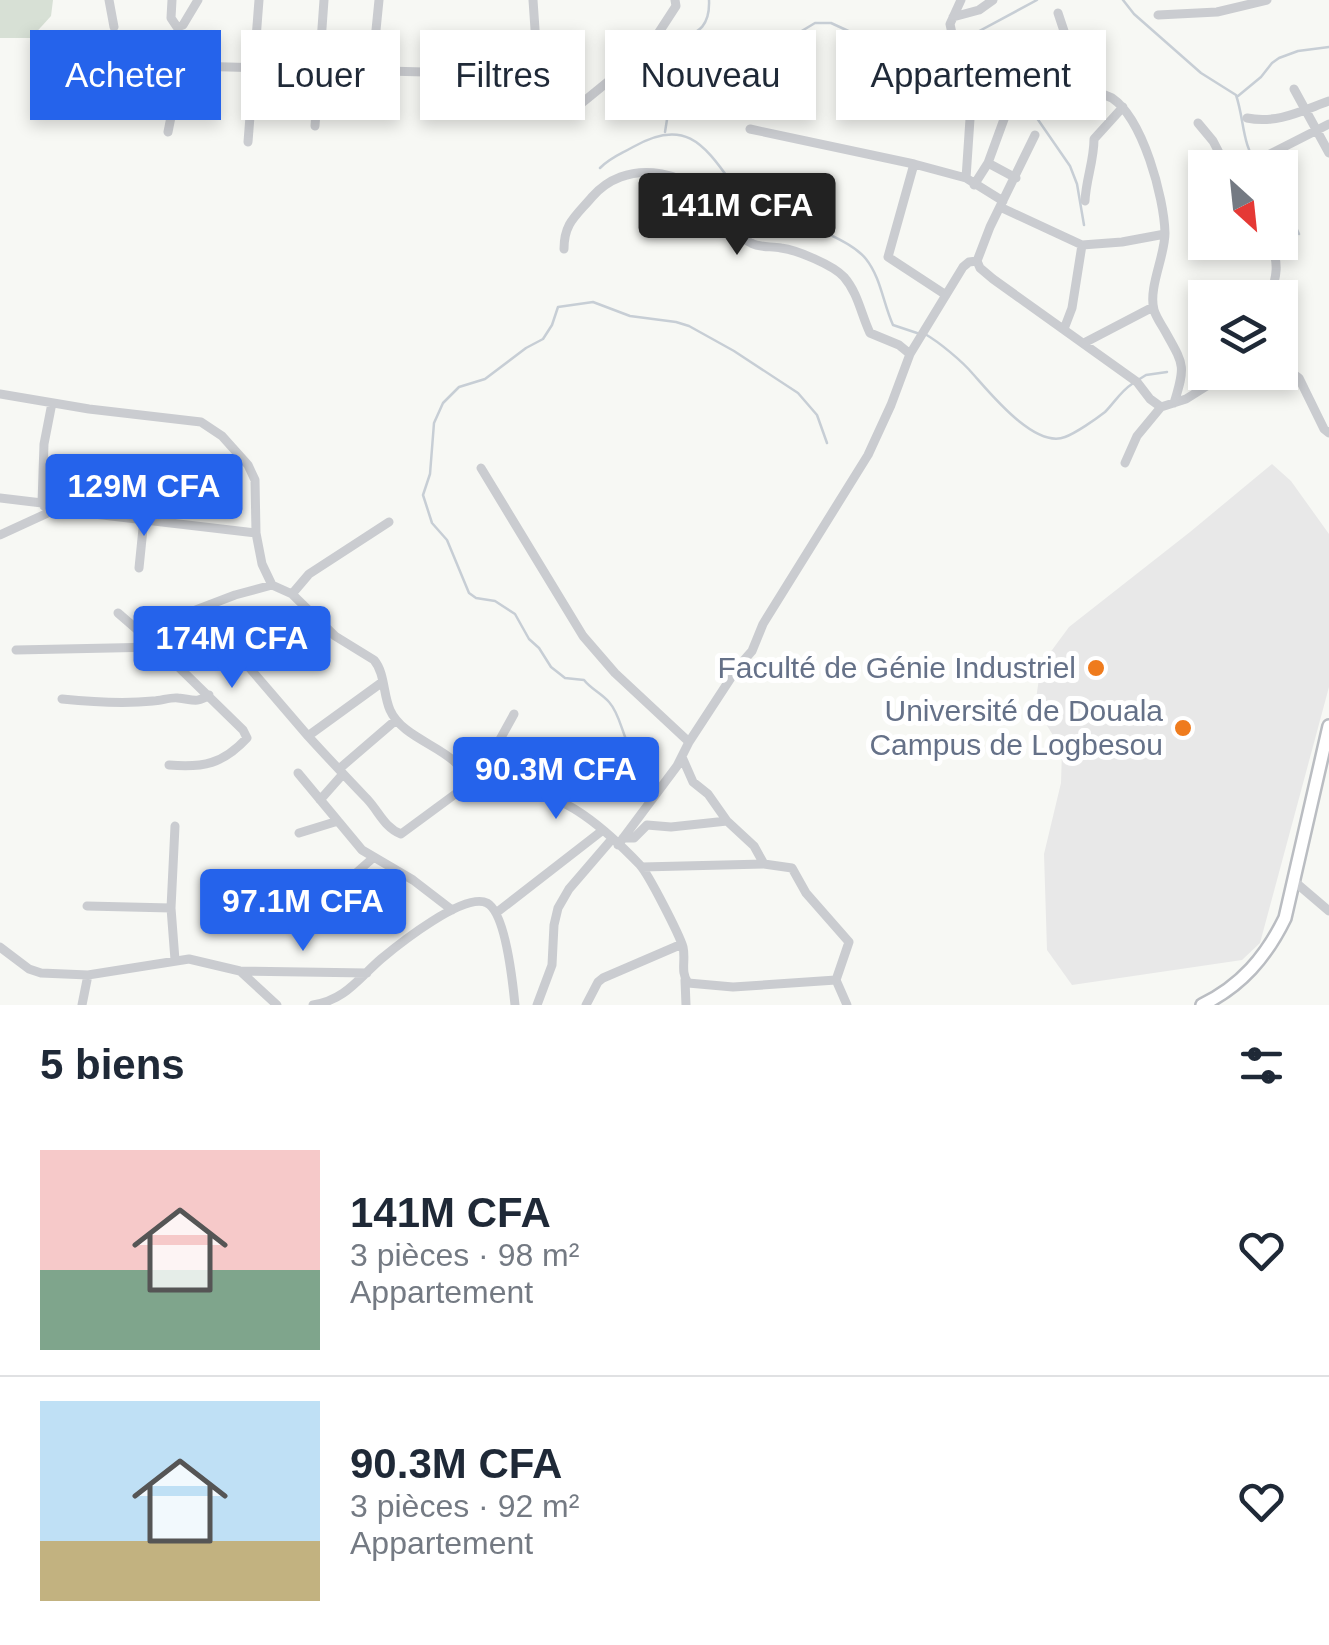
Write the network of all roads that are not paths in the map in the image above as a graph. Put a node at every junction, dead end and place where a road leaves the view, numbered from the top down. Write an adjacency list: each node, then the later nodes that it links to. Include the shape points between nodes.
1 (109, 0): 15 (street)
2 (172, 0): 3 (street, via 177,26)
3 (198, 0)
4 (259, 0): 16 (street)
5 (324, 0): 17 (street)
6 (378, 0): 18 (street)
7 (534, 0): 22 (street, via 536,75)
8 (675, 0): 25 (street, via 648,50)
9 (962, 0): 14 (street)
10 (993, 0): 14 (street)
11 (1266, 0): 13 (street, via 1217,12)
12 (1058, 14): 20 (street)
13 (1158, 15)
14 (953, 17): 19 (street)
15 (114, 26)
16 (257, 30)
17 (321, 30)
18 (375, 30)
19 (951, 30)
20 (1063, 30)
21 (241, 68): 39 (street, via 186,68)
22 (400, 71)
23 (1294, 89): 28 (street)
24 (1106, 96): 27 (street)
25 (585, 101)
26 (1329, 101): 28 (street)
27 (1123, 107): 49 (street, via 1094,139); 51 (street, via 1153,168)
28 (1305, 110): 29 (street, via 1270,120); 38 (street)
29 (1247, 118)
30 (250, 120): 41 (street)
31 (315, 120): 36 (street)
32 (969, 120): 48 (street)
33 (1004, 120): 45 (street)
34 (1198, 122): 42 (street)
35 (1329, 124): 38 (street)
36 (315, 126)
37 (750, 128): 46 (street)
38 (1316, 130): 43 (street); 44 (street)
39 (168, 132)
40 (1035, 135): 47 (street)
41 (248, 142)
42 (1217, 150)
43 (1278, 150)
44 (1329, 152)
45 (988, 163): 47 (street); 48 (street)
46 (914, 164): 48 (street); 55 (street, via 888,257)
47 (1016, 178): 50 (street)
48 (970, 181): 50 (street)
49 (1085, 201)
50 (1001, 204): 52 (street); 54 (street)
51 (1165, 234): 52 (street); 56 (street)
52 (1082, 245): 57 (street)
53 (564, 249): 59 (street, via 568,224 612,179 633,172 670,177 703,192 748,243 786,248 834,269 857,298 870,332)
54 (977, 261): 55 (street, via 963,267); 57 (street)
55 (946, 295): 59 (street)
56 (1153, 307): 58 (street); 64 (street, via 1183,364)
57 (1064, 329): 58 (street)
58 (1084, 343): 65 (street)
59 (910, 354): 91 (street, via 868,455 752,651)
60 (1298, 377): 67 (street)
61 (1201, 390): 64 (street)
62 (1, 394): 63 (street); 66 (street)
63 (52, 402): 71 (street); 75 (street, via 211,428 255,480)
64 (1174, 403): 65 (street)
65 (1162, 407): 68 (street, via 1142,428)
66 (0, 409)
67 (1329, 433)
68 (1125, 463)
69 (481, 468): 91 (street, via 583,636)
70 (0, 498): 71 (street)
71 (42, 503): 72 (street)
72 (50, 512): 73 (street); 76 (street)
73 (144, 519): 75 (street); 77 (street)
74 (388, 522): 79 (street, via 309,574)
75 (256, 534): 78 (street)
76 (0, 535)
77 (139, 568)
78 (272, 585): 79 (street); 80 (street)
79 (292, 594): 84 (street, via 379,665)
80 (200, 609): 82 (street, via 158,629); 90 (street)
81 (118, 612): 82 (street)
82 (157, 642): 83 (street); 85 (street)
83 (16, 650)
84 (381, 683): 88 (street); 90 (street)
85 (208, 695): 86 (street, via 190,701); 93 (street, via 246,738 214,763)
86 (62, 699)
87 (514, 714): 97 (street)
88 (396, 720): 94 (street); 97 (street)
89 (1329, 726): 96 (main road)
90 (308, 736): 94 (street)
91 (689, 742): 92 (street)
92 (682, 757): 100 (street, via 691,779); 104 (street)
93 (169, 765)
94 (341, 772): 97 (street, via 398,834); 98 (street)
95 (298, 773): 98 (street)
96 (1324, 775): 108 (main road)
97 (473, 781): 102 (street, via 495,796 553,799)
98 (320, 800): 99 (street)
99 (338, 821): 103 (street); 105 (street)
100 (727, 821): 104 (street, via 647,825 634,838); 106 (street)
101 (175, 826): 111 (street)
102 (602, 830): 104 (street); 114 (street)
103 (299, 833)
104 (618, 841): 107 (street); 128 (street, via 568,889 558,908 552,965)
105 (373, 858): 109 (street); 112 (street)
106 (764, 864): 107 (street); 122 (street, via 792,868 848,940)
107 (642, 867): 115 (street)
108 (1295, 882): 113 (street); 123 (main road, via 1270,946)
109 (339, 888)
110 (87, 906): 111 (street)
111 (171, 908): 117 (street)
112 (452, 910): 114 (street, via 478,902); 119 (street)
113 (1329, 911)
114 (496, 914): 127 (street)
115 (682, 944): 121 (street); 129 (street, via 603,978)
116 (0, 947): 120 (street, via 29,970)
117 (175, 960): 118 (street); 120 (street)
118 (240, 972): 119 (street); 125 (street)
119 (367, 973): 126 (street, via 343,995)
120 (88, 976): 124 (street)
121 (685, 980): 122 (street, via 733,987); 130 (street)
122 (836, 980): 131 (street)
123 (1217, 1002): 132 (main road)
124 (82, 1005)
125 (278, 1005)
126 (313, 1005)
127 (514, 1005)
128 (537, 1005)
129 (586, 1005)
130 (686, 1005)
131 (847, 1005)
132 (1202, 1005)

